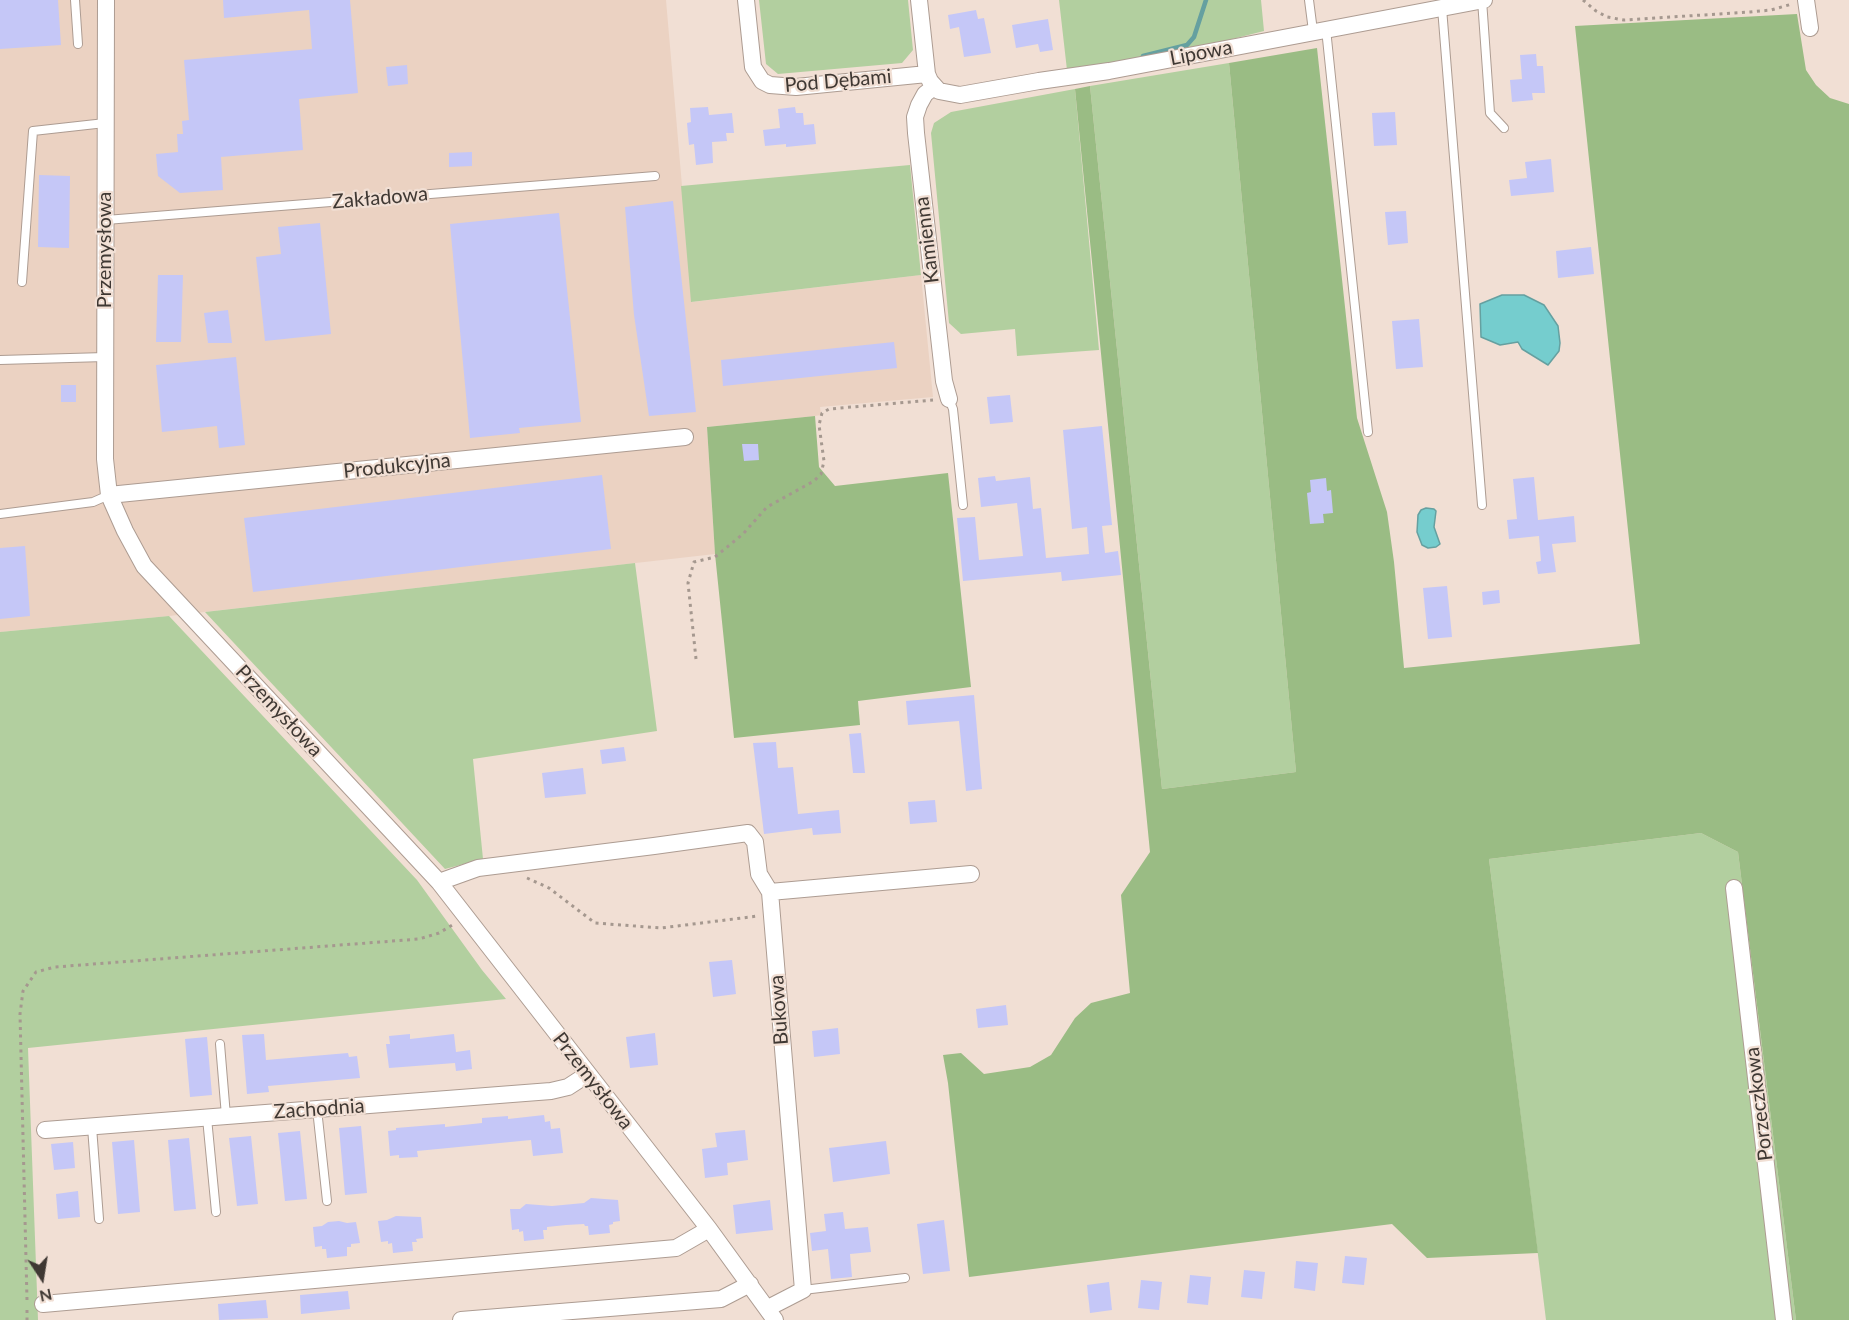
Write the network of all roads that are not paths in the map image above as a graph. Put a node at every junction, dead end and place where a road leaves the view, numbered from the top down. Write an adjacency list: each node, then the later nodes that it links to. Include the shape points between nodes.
1 (75, 0): 11 (lane)
2 (106, 0): 13 (street, Przemysłowa)
3 (746, 0): 12 (street, Pod Dębami, via 753,67 770,86)
4 (919, 0): 12 (street)
5 (1309, 0): 10 (lane)
6 (1483, 0): 8 (street, Lipowa); 14 (lane, via 1490,113)
7 (1801, 1): 9 (street)
8 (1442, 8): 10 (street, Lipowa); 25 (lane)
9 (1810, 28)
10 (1319, 30): 12 (street, Lipowa, via 960,95 945,94); 21 (lane)
11 (78, 44)
12 (931, 80): 20 (street, Kamienna, via 915,117 944,381)
13 (105, 123): 16 (street, Przemysłowa); 17 (lane, via 33,131)
14 (1504, 128)
15 (655, 176): 16 (lane, Zakładowa)
16 (106, 220): 18 (street, Przemysłowa)
17 (22, 282)
18 (105, 357): 19 (lane); 23 (street, Przemysłowa)
19 (0, 360)
20 (950, 399): 24 (lane)
21 (1368, 432)
22 (685, 437): 23 (street, Produkcyjna)
23 (109, 495): 26 (lane, via 93,502); 28 (street, Przemysłowa, via 144,566)
24 (963, 505)
25 (1482, 505)
26 (0, 514)
27 (971, 874): 30 (street)
28 (439, 882): 30 (street, Bukowa, via 478,868 748,833 755,842 759,874); 32 (street, Przemysłowa)
29 (1734, 888): 48 (street, Porzeczkowa)
30 (770, 892): 44 (street, Bukowa)
31 (220, 1044): 34 (lane)
32 (588, 1074): 33 (street, Zachodnia, via 568,1087 550,1091); 41 (street, Przemysłowa)
33 (317, 1109): 34 (street, Zachodnia); 38 (lane)
34 (226, 1116): 35 (street, Zachodnia)
35 (207, 1118): 36 (street, Zachodnia); 39 (lane)
36 (92, 1127): 37 (street, Zachodnia); 40 (lane)
37 (45, 1130)
38 (327, 1202)
39 (216, 1212)
40 (99, 1219)
41 (709, 1229): 43 (street, Przemysłowa); 45 (street, via 676,1248)
42 (905, 1278): 44 (lane)
43 (750, 1284): 46 (street, Przemysłowa); 47 (street, via 721,1299)
44 (803, 1290): 46 (street)
45 (43, 1304)
46 (772, 1314)
47 (461, 1320)
48 (1784, 1320)

